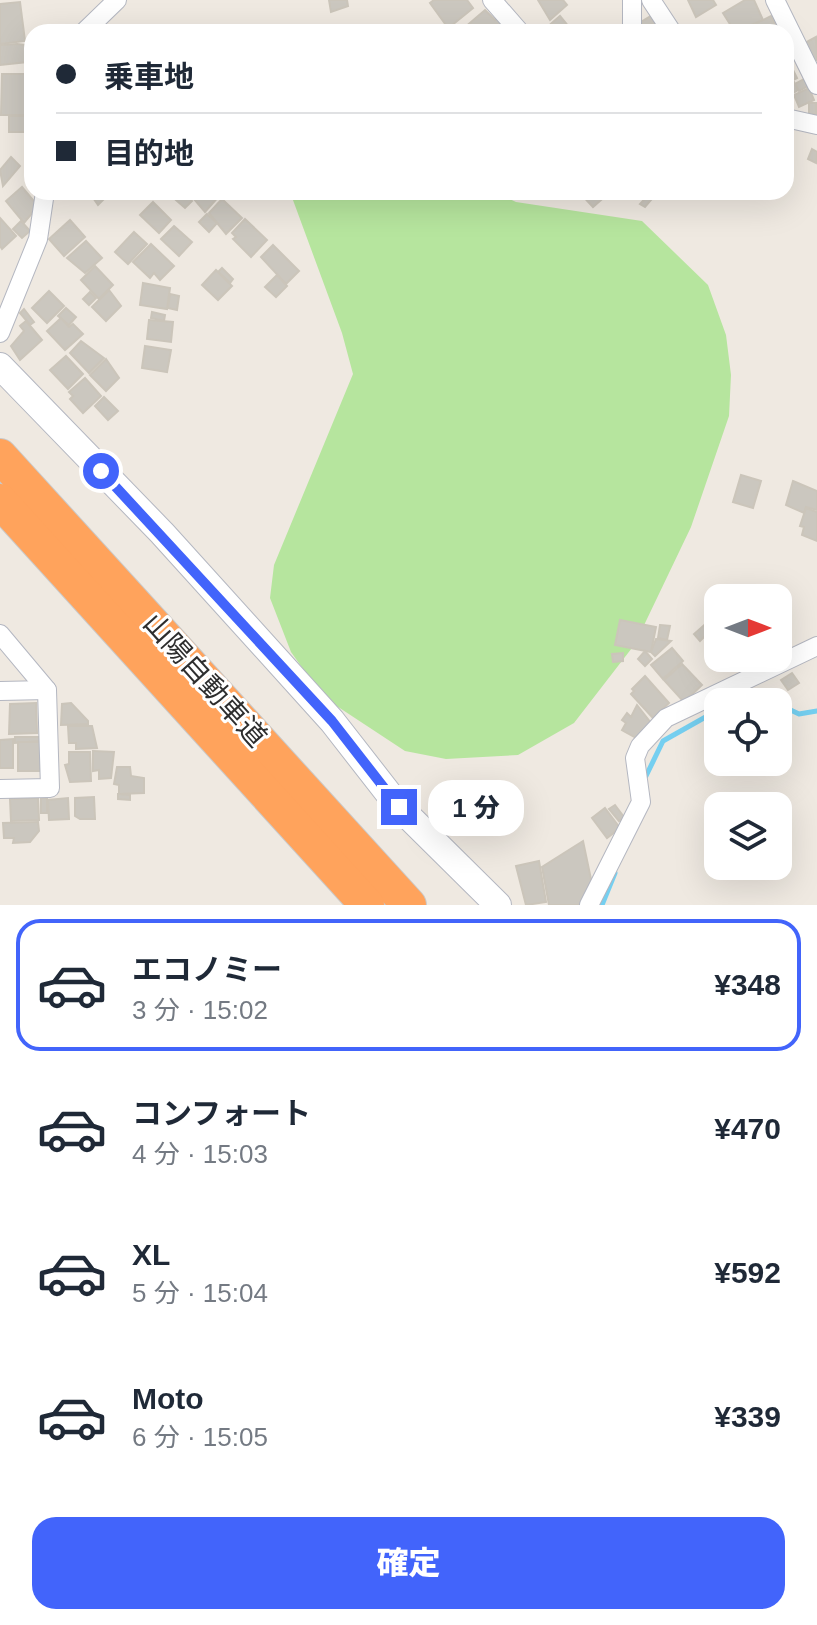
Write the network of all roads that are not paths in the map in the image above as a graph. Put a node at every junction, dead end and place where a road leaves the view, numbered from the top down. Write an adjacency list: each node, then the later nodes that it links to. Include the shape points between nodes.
1 (117, 0): 6 (street)
2 (493, 0): 7 (street)
3 (632, 0): 8 (street)
4 (651, 0): 9 (street)
5 (775, 0): 10 (street)
6 (92, 24)
7 (513, 24)
8 (632, 24)
9 (667, 24)
10 (787, 24)
11 (794, 38): 12 (street)
12 (817, 85)
13 (794, 120): 14 (street)
14 (817, 125)
15 (44, 200): 16 (street, via 38,239)
16 (0, 333)
17 (0, 366): 27 (street, via 162,533 332,721 399,807)
18 (0, 456): 26 (highway, 山陽自動車道)
19 (0, 501): 25 (highway, 山陽自動車道)
20 (0, 634): 22 (street)
21 (817, 646): 28 (street, via 666,718 640,746 635,758 641,802)
22 (47, 690): 23 (street); 24 (street, via 50,788)
23 (0, 691)
24 (0, 789)
25 (367, 905)
26 (409, 905)
27 (498, 905)
28 (589, 905)

